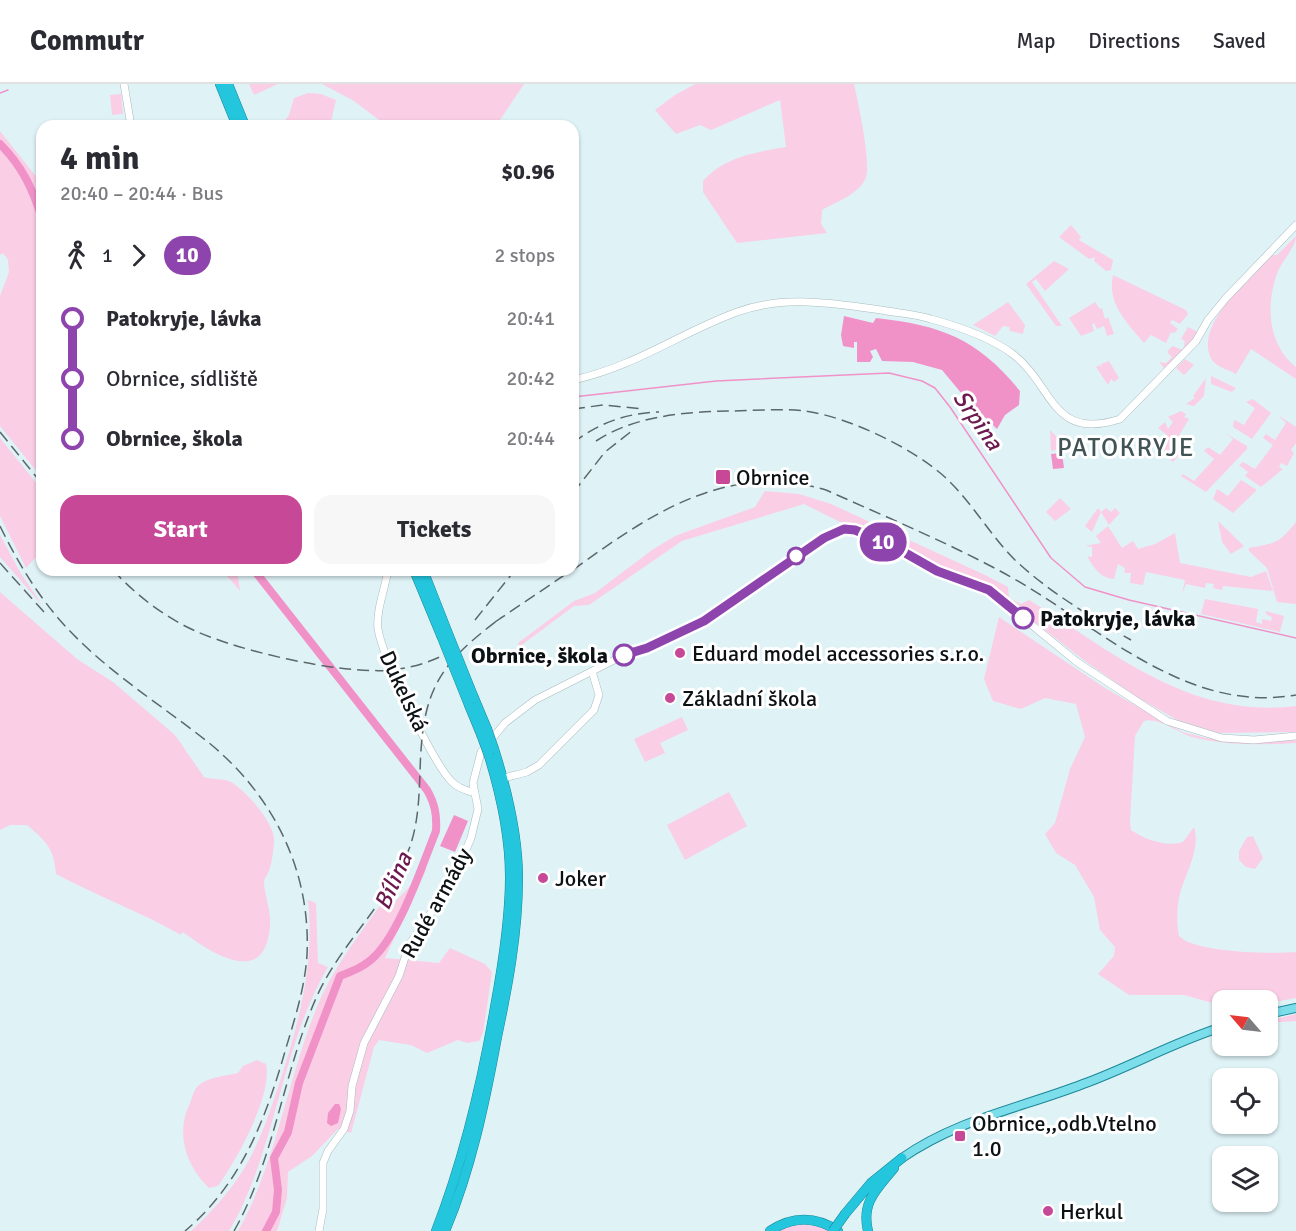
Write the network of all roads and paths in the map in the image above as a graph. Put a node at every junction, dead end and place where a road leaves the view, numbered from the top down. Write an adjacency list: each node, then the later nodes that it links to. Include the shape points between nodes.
1 (124, 84): 6 (street)
2 (220, 84): 4 (highway)
3 (228, 84): 4 (highway)
4 (230, 99): 5 (highway)
5 (236, 113): 7 (highway); 8 (highway)
6 (130, 120)
7 (237, 120)
8 (241, 120)
9 (1296, 225): 10 (street, via 1226,298 1186,351 1120,419 1107,423 1086,424 1069,419 1014,355 951,325 928,318 808,301 737,312 611,371)
10 (579, 379)
11 (387, 576): 20 (street, Dukelská, via 378,626 382,644 417,725 446,774 459,788)
12 (417, 576): 14 (highway)
13 (425, 576): 14 (highway)
14 (444, 633): 16 (highway, bridge, via 471,701)
15 (592, 671): 16 (street); 17 (street, via 704,621 804,551 834,533 855,530 937,571 989,590 1077,662 1167,721 1222,738); 19 (street, via 599,695 594,710 538,765)
16 (488, 731): 18 (highway, bridge); 20 (street)
17 (1296, 736)
18 (492, 752): 19 (highway); 28 (highway, via 510,863 505,945 471,1120)
19 (504, 778): 26 (highway, via 517,862 515,927 486,1090)
20 (472, 792): 27 (street, Rudé armády, via 478,809 471,838 452,882 409,945 364,1043 344,1129 323,1163)
21 (1296, 1008): 22 (main road)
22 (1278, 1012)
23 (1212, 1031): 24 (main road, via 1058,1094 965,1123 926,1141)
24 (900, 1160): 25 (highway); 34 (highway, via 869,1199 865,1216)
25 (846, 1215): 32 (highway, bridge); 33 (highway, bridge)
26 (451, 1217): 29 (highway); 30 (highway)
27 (319, 1231)
28 (436, 1231)
29 (445, 1231)
30 (450, 1231)
31 (770, 1231): 33 (highway, via 790,1221 804,1220 822,1222)
32 (832, 1231)
33 (838, 1231)
34 (868, 1231)

